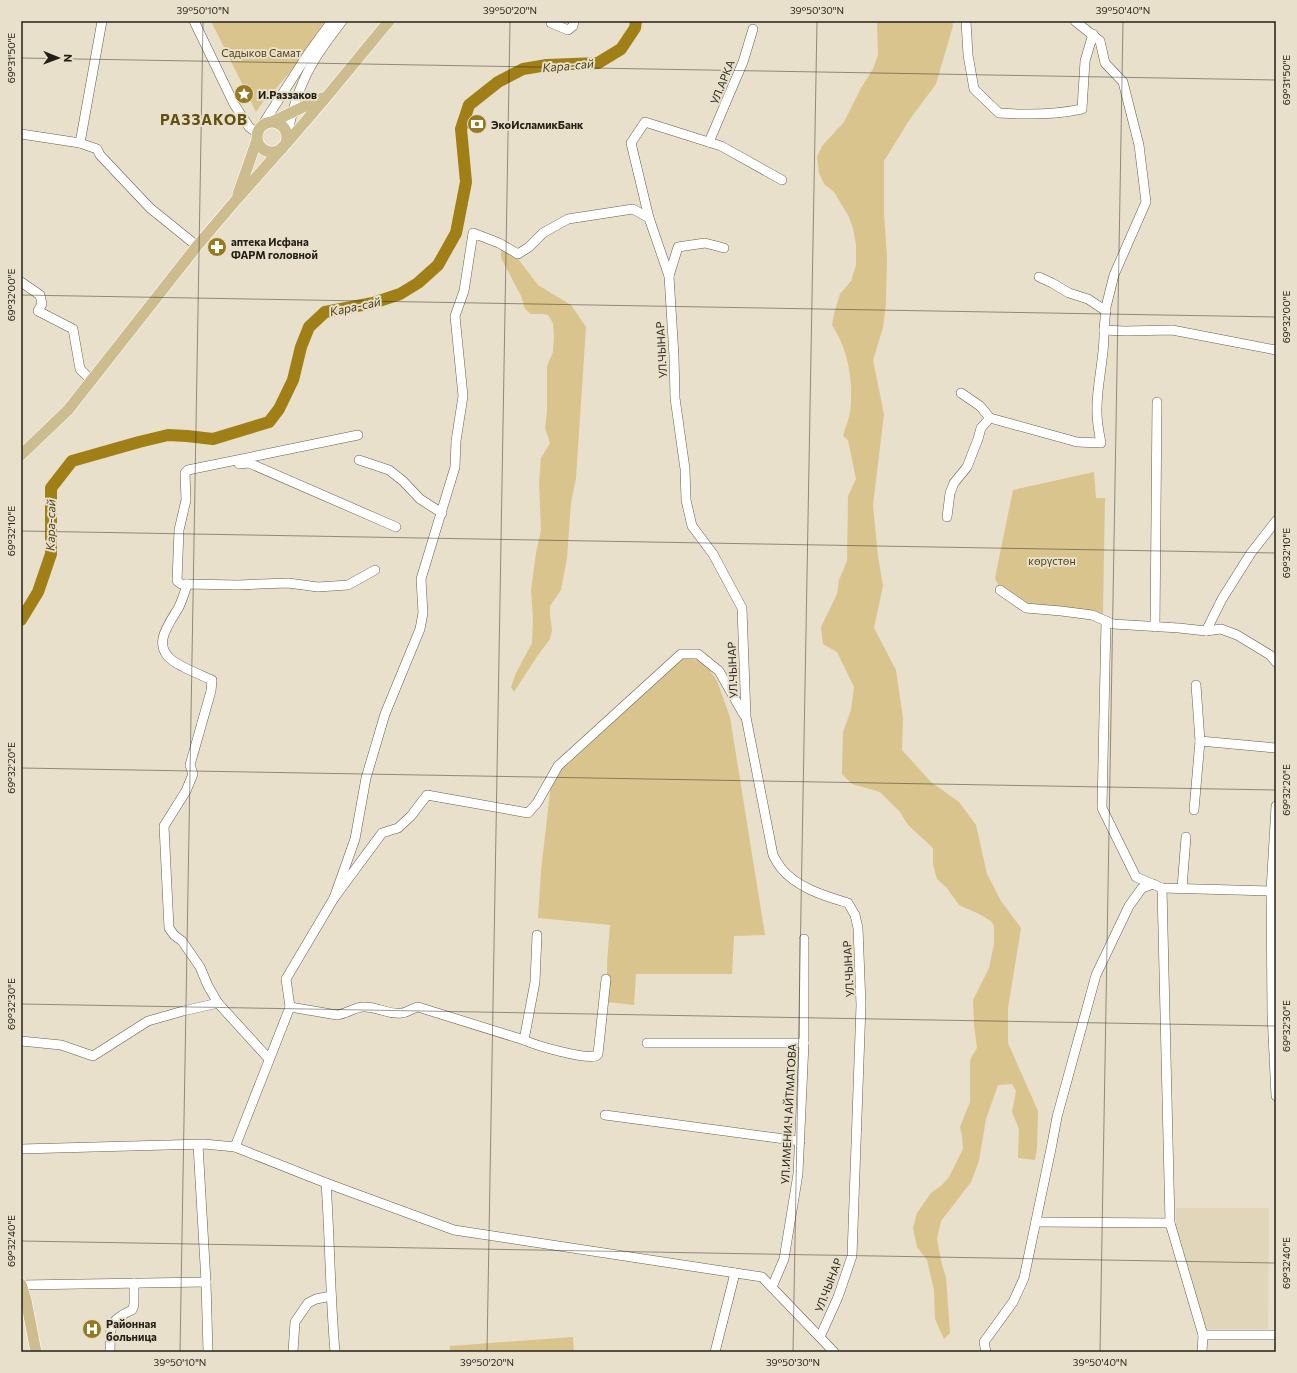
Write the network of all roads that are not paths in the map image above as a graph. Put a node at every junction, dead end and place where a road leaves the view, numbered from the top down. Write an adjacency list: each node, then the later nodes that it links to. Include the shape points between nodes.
1 (102, 21): 17 (street)
2 (194, 21): 14 (street, via 234,104 249,126)
3 (332, 21): 14 (street, via 308,54)
4 (342, 21): 13 (street, via 314,59)
5 (389, 21): 12 (main road)
6 (574, 21): 9 (street, via 568,30)
7 (966, 21): 11 (street, via 974,90 999,113 1033,115 1082,109 1086,61)
8 (1075, 21): 11 (street)
9 (551, 23)
10 (753, 29): 16 (street, УЛ.АРКА, via 743,62)
11 (1093, 34): 27 (street, via 1100,41 1105,63 1123,82 1139,145 1146,202 1114,275)
12 (328, 96): 13 (main road); 18 (main road)
13 (291, 114): 14 (main road); 18 (street)
14 (263, 129): 18 (main road, via 284,126); 18 (main road, via 263,149 277,151); 20 (main road)
15 (21, 134): 17 (street)
16 (709, 142): 19 (street, УЛ.ЧЫНАР); 21 (street, УЛ.ЧЫНАР, via 645,122 631,143)
17 (80, 143): 22 (street, via 97,149 150,208)
18 (285, 143): 20 (main road)
19 (782, 180)
20 (236, 200): 22 (main road)
21 (650, 218): 24 (street, УЛ.ЧЫНАР); 38 (street, via 633,209 568,219 543,233 518,254 474,233 464,291 455,316 463,396 455,467)
22 (198, 246): 30 (main road)
23 (724, 248): 24 (street, via 705,243 678,247)
24 (669, 276): 50 (street, УЛ.ЧЫНАР, via 676,398 685,469 686,500 692,526 713,554 742,608)
25 (1039, 277): 27 (street, via 1069,293 1088,299)
26 (21, 282): 30 (street, via 40,295 42,304 38,311 73,329 80,369)
27 (1106, 311): 28 (street)
28 (1104, 330): 29 (street, via 1172,330); 33 (street, via 1105,347 1097,412 1101,443 1077,442)
29 (1276, 350)
30 (91, 380): 35 (main road, via 68,410)
31 (961, 393): 33 (street, via 980,406)
32 (1156, 402): 46 (street)
33 (990, 418): 39 (street, via 981,428 967,467 954,483)
34 (358, 434): 37 (street)
35 (21, 455)
36 (359, 460): 38 (street, via 389,470 420,499)
37 (188, 470): 41 (street, via 214,465 249,463); 43 (street, via 185,473 186,500 179,530 177,581)
38 (442, 513): 59 (street, via 421,579 423,613 420,628 386,714 366,778 355,839)
39 (947, 517)
40 (1276, 522): 47 (street, via 1251,553 1222,599)
41 (396, 527)
42 (375, 570): 43 (street, via 348,585 318,587 288,583)
43 (187, 584): 63 (street, via 180,605 166,627 162,643 165,654 173,661 212,680 190,765 193,774 186,791 164,826 169,928 182,941 200,967)
44 (1000, 590): 45 (street, via 1026,608 1060,610)
45 (1106, 620): 46 (street, via 1113,624); 56 (street, via 1102,808 1136,876)
46 (1155, 627): 47 (street)
47 (1206, 631): 48 (street, via 1221,630 1237,635 1270,655)
48 (1276, 662)
49 (1196, 686): 51 (street)
50 (746, 717): 59 (street, via 719,671 698,654 680,654 558,766 537,803 528,813 427,794 411,816 398,828 382,833); 88 (street, УЛ.ЧЫНАР, via 773,855 782,869 800,885 848,903 855,915 858,928 861,1005 852,1256 838,1297)
51 (1200, 741): 52 (street); 54 (street)
52 (1276, 748)
53 (1276, 806): 58 (street)
54 (1194, 810)
55 (1186, 837): 57 (street)
56 (1157, 886): 57 (street); 78 (street, via 1142,888 1129,906 1096,975 1057,1117); 79 (street)
57 (1182, 888): 58 (street)
58 (1271, 891): 65 (street)
59 (334, 898): 64 (street, via 286,978)
60 (537, 934): 66 (street, via 535,982)
61 (804, 939): 69 (street, УЛ.ИМЕНИ.Ч АЙТМАТОВА)
62 (606, 979): 66 (street, via 596,1056 568,1053)
63 (218, 1003): 67 (street, via 148,1021 93,1056 61,1045); 70 (street)
64 (290, 1007): 66 (street, via 337,1015 361,1007 401,1014 418,1007); 70 (street)
65 (1274, 1014): 71 (street)
66 (524, 1040)
67 (21, 1041)
68 (647, 1043): 69 (street)
69 (804, 1043): 73 (street, УЛ.ИМЕНИ.Ч АЙТМАТОВА)
70 (269, 1059): 75 (street)
71 (1276, 1096)
72 (605, 1115): 73 (street)
73 (800, 1141): 84 (street, УЛ.ИМЕНИ.Ч АЙТМАТОВА, via 798,1174 784,1258)
74 (198, 1145): 75 (street); 76 (street); 81 (street)
75 (235, 1147): 77 (street)
76 (21, 1149)
77 (326, 1183): 80 (street, via 454,1230); 85 (street)
78 (1036, 1222): 79 (street); 96 (street, via 1024,1278 1013,1302 984,1342)
79 (1170, 1222): 87 (street)
80 (735, 1273): 84 (street, via 762,1277); 94 (street)
81 (206, 1282): 82 (street); 91 (street)
82 (134, 1283): 83 (street); 90 (street, via 132,1310 118,1316 111,1325)
83 (21, 1284): 89 (main road)
84 (772, 1287): 88 (street)
85 (331, 1296): 92 (street, via 308,1303 295,1322); 93 (street)
86 (1276, 1334): 87 (street)
87 (1203, 1335): 97 (street)
88 (820, 1337): 95 (street)
89 (36, 1352)
90 (110, 1352)
91 (208, 1352)
92 (293, 1352)
93 (335, 1352)
94 (715, 1352)
95 (834, 1352)
96 (986, 1352)
97 (1202, 1352)

